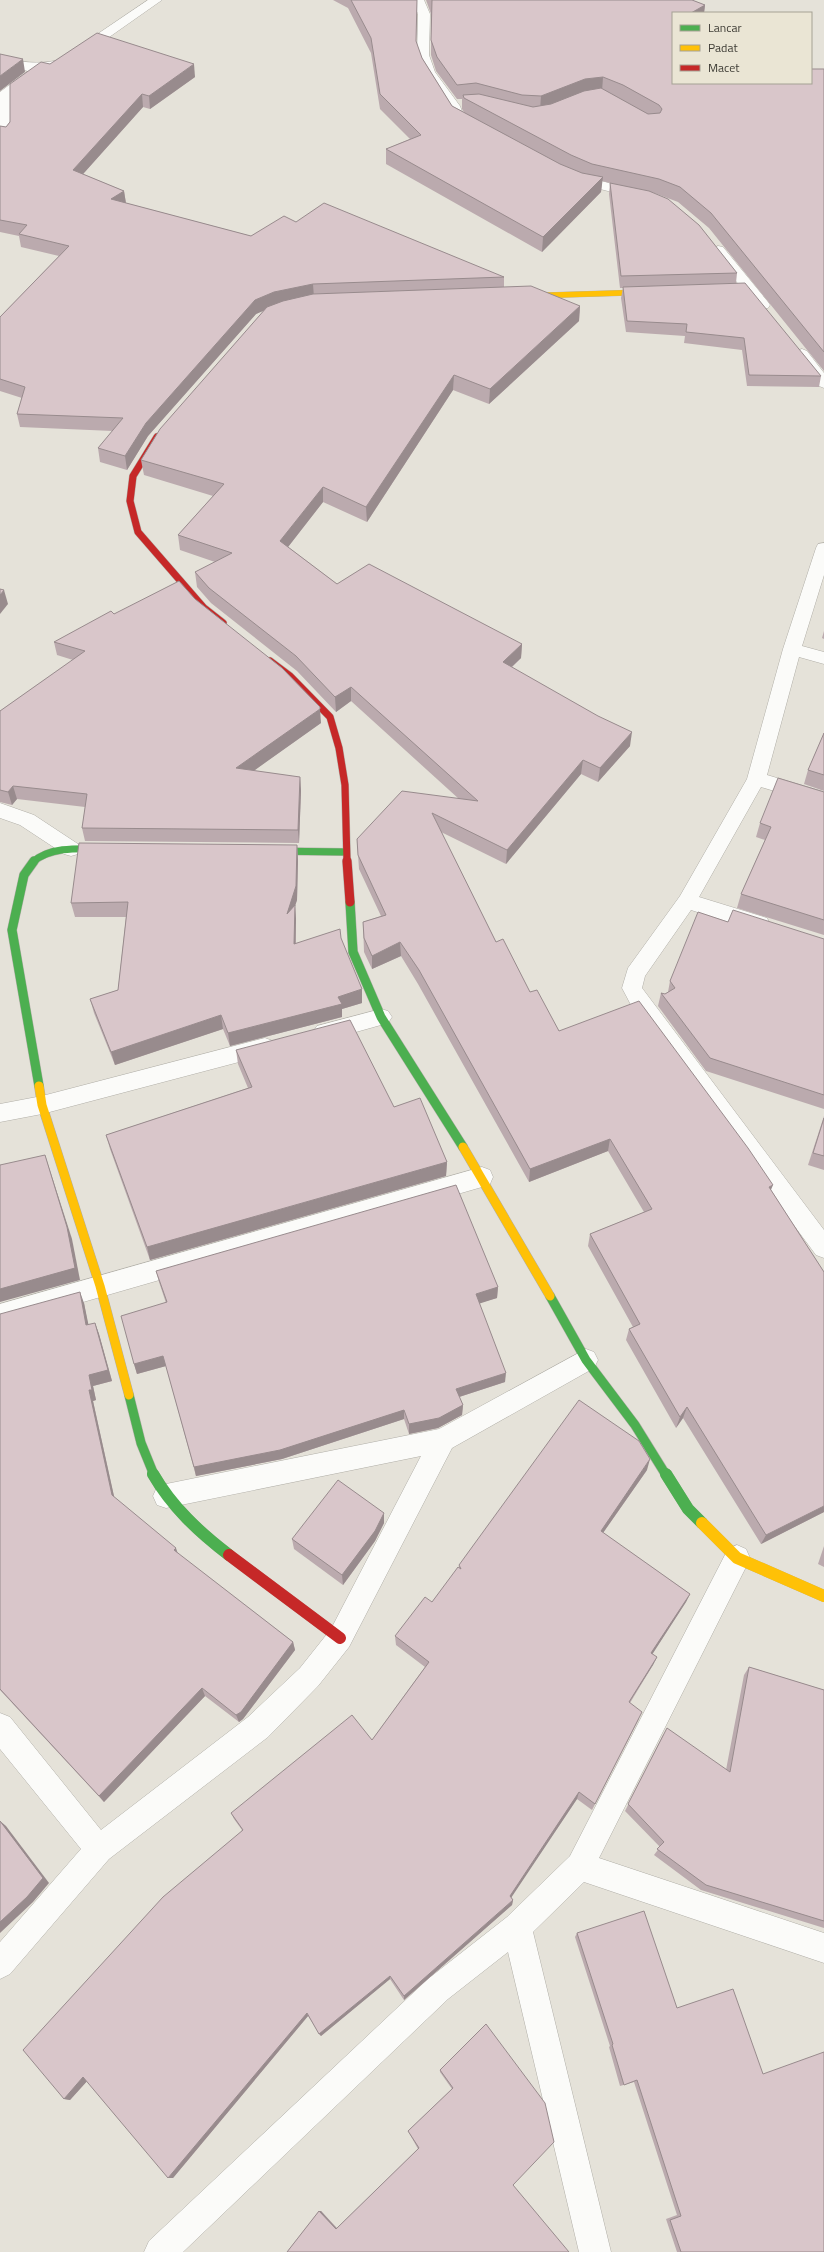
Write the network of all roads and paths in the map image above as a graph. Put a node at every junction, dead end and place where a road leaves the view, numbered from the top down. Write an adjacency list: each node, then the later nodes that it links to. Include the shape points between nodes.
1 (156, 0): 4 (street, via 63,63)
2 (418, 0): 5 (street, via 424,14 423,55 429,72 460,104 457,116)
3 (0, 61): 4 (street, via 23,67)
4 (42, 68): 6 (street, via 4,96)
5 (484, 132)
6 (4, 135)
7 (564, 174): 8 (street, via 586,183)
8 (652, 198)
9 (708, 238): 10 (street)
10 (750, 289): 11 (street); 14 (street)
11 (734, 290)
12 (664, 292): 13 (street)
13 (516, 296)
14 (774, 319)
15 (792, 342): 16 (street)
16 (824, 383)
17 (165, 428): 19 (street, via 133,476 130,501 138,532 204,608)
18 (824, 548): 20 (street)
19 (229, 628)
20 (792, 649): 22 (street); 23 (street)
21 (266, 657): 29 (street, via 290,676 330,716 345,785)
22 (824, 658)
23 (756, 779): 24 (street); 30 (street)
24 (824, 799)
25 (0, 810): 26 (street, via 27,820)
26 (71, 848): 27 (street); 35 (street, via 40,856 30,865 24,875 12,930)
27 (118, 849)
28 (260, 851): 29 (street)
29 (346, 852): 32 (street, via 353,952)
30 (687, 901): 31 (street); 38 (street, via 635,974 632,988)
31 (778, 930)
32 (381, 1017): 33 (street); 37 (street)
33 (304, 1037)
34 (281, 1043): 35 (street)
35 (42, 1105): 36 (street); 39 (street)
36 (0, 1113)
37 (482, 1177): 39 (street); 41 (street)
38 (824, 1248)
39 (100, 1286): 40 (street); 43 (street, via 146,1458)
40 (0, 1315)
41 (586, 1360): 42 (street); 44 (street, via 635,1424 688,1509)
42 (442, 1440): 43 (street); 46 (street)
43 (166, 1496): 46 (street, via 200,1533)
44 (737, 1558): 45 (street); 49 (street)
45 (824, 1596)
46 (340, 1638): 48 (street, via 309,1677 258,1727)
47 (0, 1727): 48 (street)
48 (99, 1849): 52 (street)
49 (580, 1866): 50 (street); 51 (street)
50 (517, 1928): 53 (street, via 438,1989); 54 (street)
51 (824, 1948)
52 (0, 1964)
53 (160, 2252)
54 (596, 2252)

